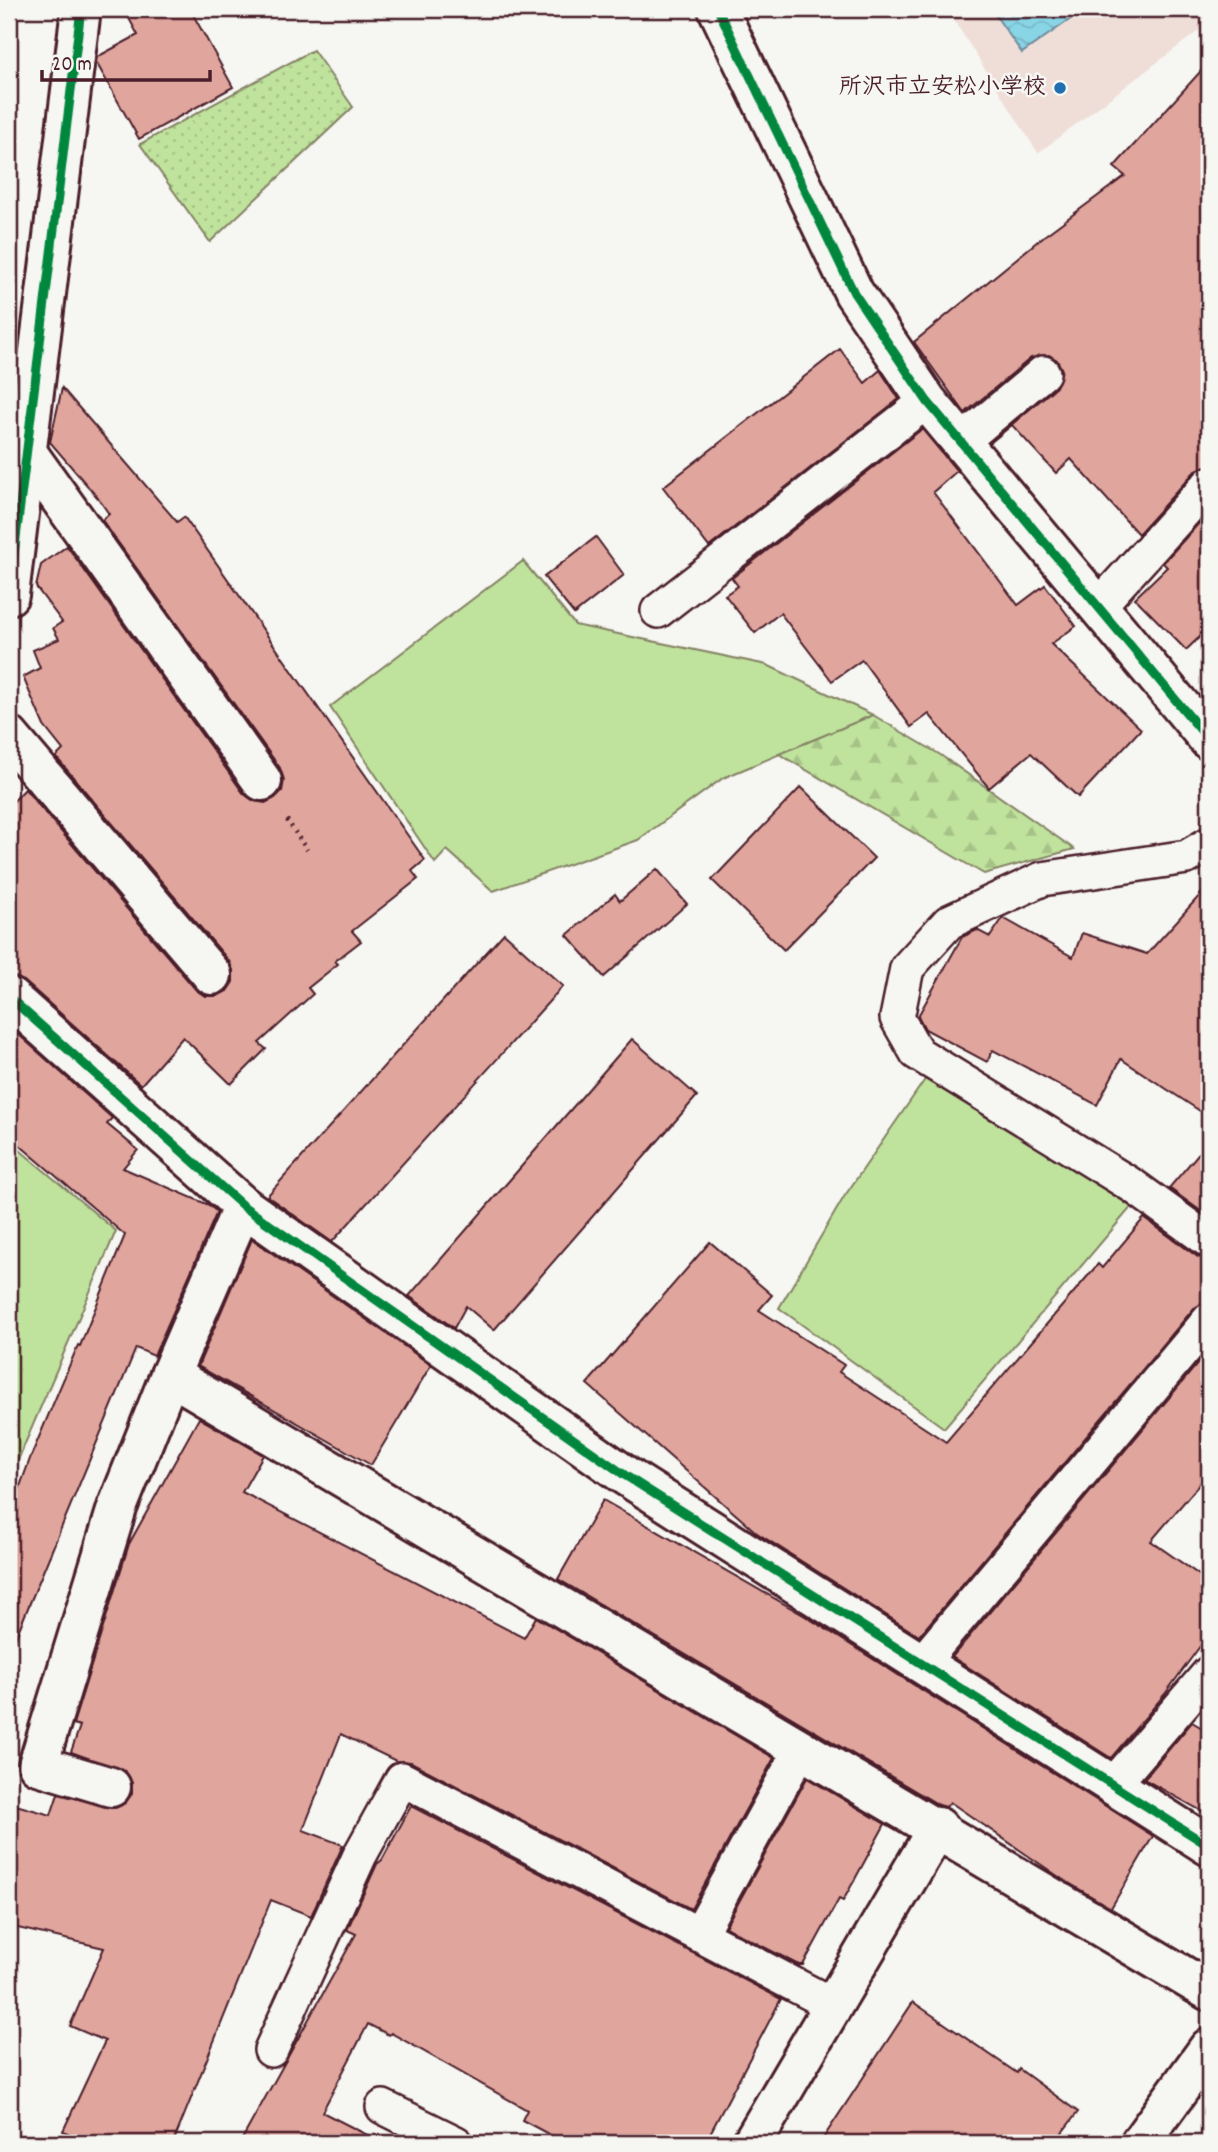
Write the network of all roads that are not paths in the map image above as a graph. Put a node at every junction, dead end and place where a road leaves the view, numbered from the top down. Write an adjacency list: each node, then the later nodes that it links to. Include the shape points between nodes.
1 (81, 9): 6 (street)
2 (718, 9): 4 (street, via 854,293)
3 (1043, 373): 5 (lane)
4 (927, 401): 5 (street); 10 (lane)
5 (961, 442): 9 (street)
6 (29, 455): 8 (street); 13 (street)
7 (1209, 484): 9 (lane)
8 (9, 595)
9 (1098, 607): 12 (street)
10 (658, 611)
11 (9, 736): 15 (street)
12 (1209, 740)
13 (262, 781)
14 (1209, 844): 18 (lane, via 1187,857 1042,879 949,922 907,968 897,1018 917,1053 1133,1186)
15 (212, 975)
16 (9, 997): 17 (street)
17 (243, 1206): 20 (street); 21 (street, via 626,1476)
18 (1209, 1241)
19 (1209, 1320): 21 (lane)
20 (170, 1375): 23 (street); 25 (street, via 117,1508 38,1765)
21 (920, 1665): 24 (street)
22 (1209, 1673): 24 (lane)
23 (801, 1749): 26 (street); 28 (lane)
24 (1112, 1786): 27 (street)
25 (111, 1787)
26 (938, 1827): 29 (street); 30 (street)
27 (1209, 1846)
28 (700, 1933): 30 (lane); 32 (lane, via 402,1779 360,1855)
29 (1209, 1991)
30 (835, 2006): 35 (street)
31 (1209, 2048): 36 (street)
32 (271, 2050)
33 (383, 2107): 34 (lane)
34 (456, 2143)
35 (752, 2143)
36 (1140, 2143)

